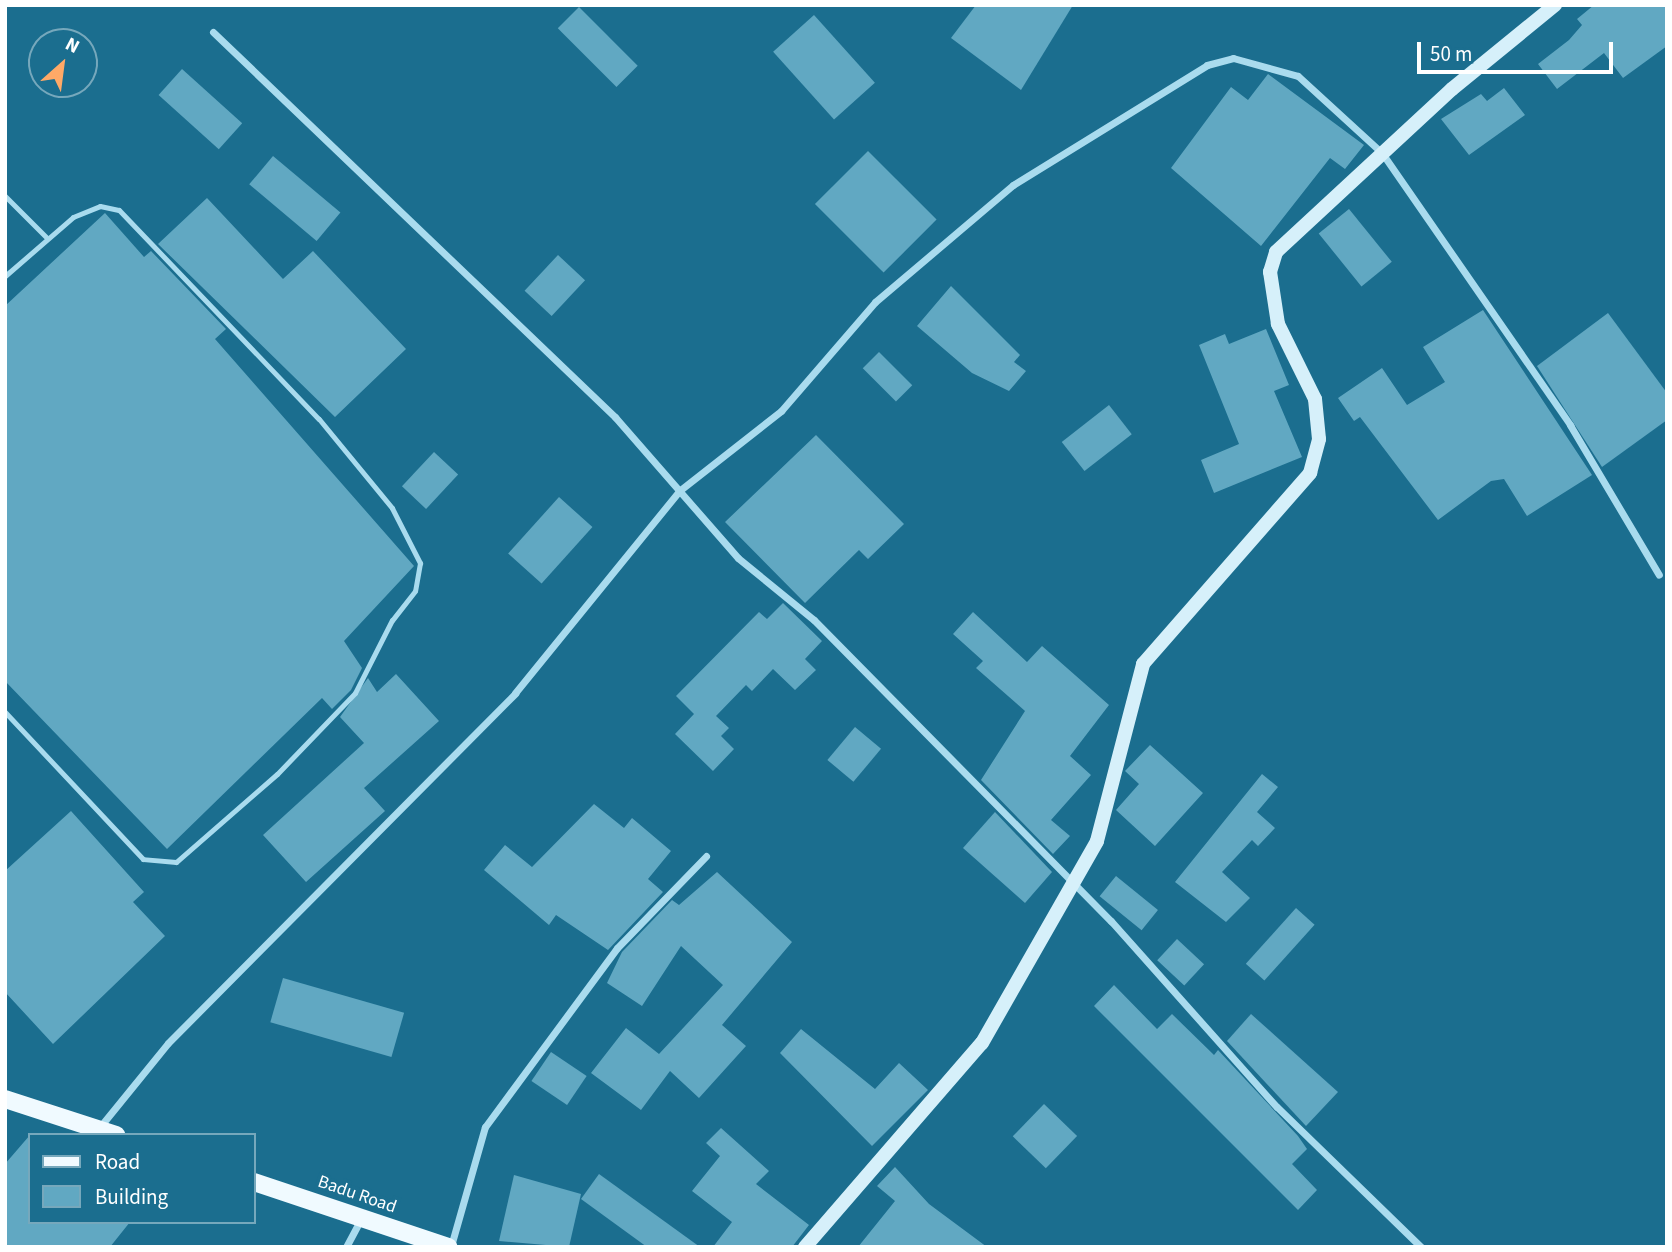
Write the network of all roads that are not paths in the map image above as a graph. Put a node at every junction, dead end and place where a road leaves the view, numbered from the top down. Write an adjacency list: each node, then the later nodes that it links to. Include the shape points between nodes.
1 (1555, 5): 3 (street)
2 (213, 32): 7 (street, via 615,417)
3 (1382, 153): 7 (street, via 1298,76 1233,58 1206,65 981,208 875,302 780,411); 8 (street, via 1570,425); 11 (street, via 1276,252 1270,272 1278,324 1315,398 1319,439 1310,473 1143,664 1129,702 1114,792)
4 (5, 196): 5 (lane)
5 (46, 237): 6 (lane); 9 (lane, via 100,206 134,221 318,419 392,508 420,563 415,591 392,620 355,694 277,774 176,862 143,859)
6 (5, 276)
7 (679, 491): 11 (street, via 738,558 814,620); 13 (street, via 515,693 168,1043)
8 (1660, 575)
9 (5, 712)
10 (706, 856): 17 (street, via 617,948 485,1127)
11 (1074, 884): 18 (street, via 955,1082); 19 (street, via 1277,1107)
12 (5, 1099): 13 (main road)
13 (107, 1132)
14 (256, 1183): 15 (main road, Badu Road)
15 (361, 1218): 16 (street); 17 (main road, Badu Road)
16 (346, 1247)
17 (449, 1247)
18 (805, 1247)
19 (1421, 1247)

